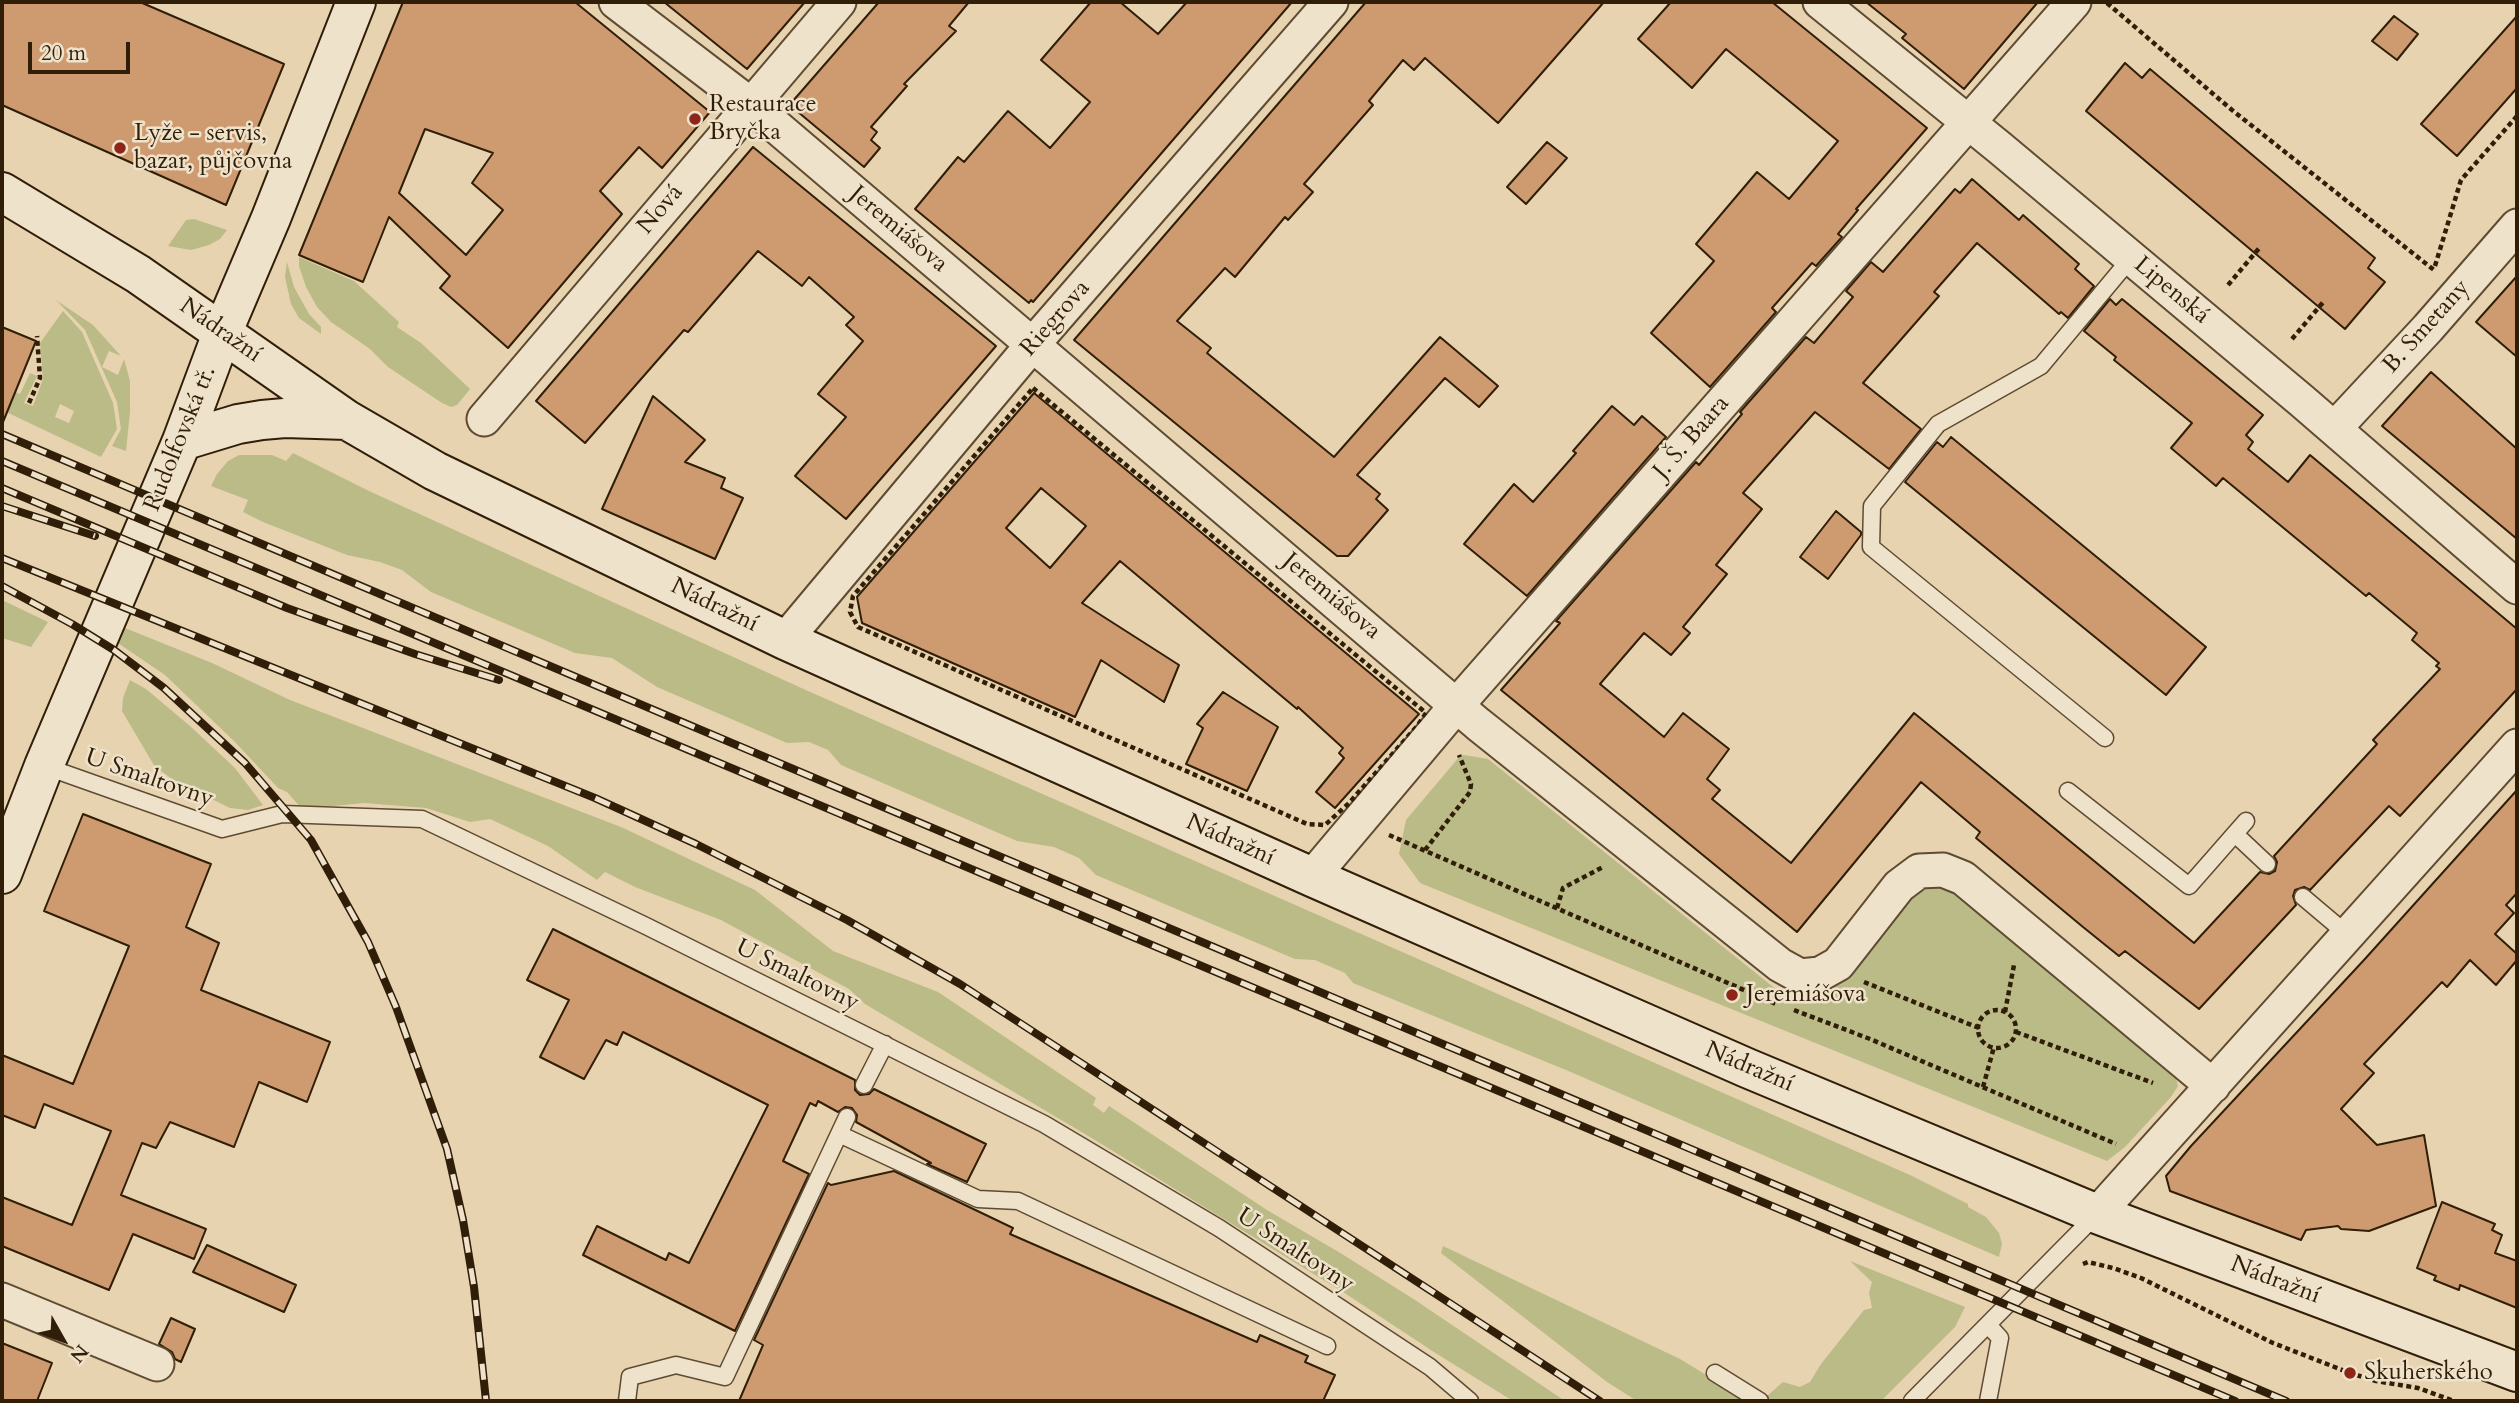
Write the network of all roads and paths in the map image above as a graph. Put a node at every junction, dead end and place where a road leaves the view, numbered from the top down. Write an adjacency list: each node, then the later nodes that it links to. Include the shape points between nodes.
1 (356, 2): 17 (main road, Rudolfovská tř.)
2 (617, 2): 8 (street, Jeremiášova)
3 (839, 2): 8 (street, Nová)
4 (1331, 2): 20 (street, Riegrova)
5 (1819, 2): 10 (street, Lipenská)
6 (2074, 2): 10 (street, J. Š. Baara)
7 (2105, 2): 9 (path, via 2232,110 2434,270 2461,180)
8 (751, 105): 20 (street, Jeremiášova); 23 (street, Nová)
9 (2517, 116)
10 (1969, 123): 14 (street, Lipenská); 29 (street, J. Š. Baara)
11 (2, 191): 17 (main road, Nádražní)
12 (2517, 226): 25 (street, B. Smetany)
13 (2261, 246): 15 (path)
14 (2131, 258): 25 (street, Lipenská); 30 (lane, via 2041,366 1938,424 1872,506 1871,547)
15 (2228, 285)
16 (2325, 300): 19 (path)
17 (223, 331): 24 (main road, Nádražní); 26 (main road, Rudolfovská tř.)
18 (37, 336): 22 (path, via 40,378)
19 (2292, 339)
20 (1033, 344): 28 (street, Riegrova); 29 (street, Jeremiášova)
21 (1033, 388): 21 (path, via 853,596 850,612 858,627 1307,824 1325,825 1426,713)
22 (29, 403)
23 (484, 419)
24 (347, 420): 26 (main road, via 262,420); 28 (main road, Nádražní, via 435,471)
25 (2335, 428): 27 (street, Lipenská)
26 (182, 441): 33 (main road, Rudolfovská tř.)
27 (2517, 587)
28 (785, 640): 43 (main road, Nádražní)
29 (1457, 706): 43 (street, J. Š. Baara); 48 (street, Jeremiášova, via 1780,965 1800,976 1820,974)
30 (2105, 738)
31 (2517, 746): 46 (street)
32 (1457, 749): 39 (path, via 1470,792)
33 (44, 766): 42 (main road, Rudolfovská tř.); 52 (lane, U Smaltovny, via 222,829 282,814 422,819)
34 (2068, 790): 37 (lane, via 2189,886)
35 (2246, 821): 37 (lane)
36 (1389, 834): 38 (path)
37 (2235, 834): 40 (lane)
38 (1416, 846)
39 (1425, 850)
40 (2267, 864)
41 (1603, 867): 45 (path, via 1563,888)
42 (2, 874)
43 (1312, 877): 60 (main road, Nádražní, via 1747,1068)
44 (2303, 897): 46 (lane)
45 (1557, 908)
46 (2348, 935): 55 (street)
47 (2015, 962): 49 (path)
48 (1838, 964): 50 (path, via 1854,978); 55 (street, via 1899,886 1919,871 1943,870 1963,878)
49 (2005, 1012): 50 (path, via 1988,1013); 51 (path, via 2014,1020)
50 (1979, 1028): 53 (path, via 1982,1040)
51 (2016, 1032): 53 (path, via 2010,1043); 57 (path, via 2150,1081)
52 (885, 1044): 54 (lane); 69 (lane, U Smaltovny, via 1044,1124 1219,1228 1430,1367)
53 (1994, 1047): 56 (path)
54 (864, 1084)
55 (2213, 1086): 57 (street)
56 (1983, 1087)
57 (2190, 1111): 60 (street)
58 (847, 1117): 59 (lane)
59 (839, 1134): 64 (lane, via 978,1199 1018,1201); 68 (lane, via 725,1377 676,1365 630,1377)
60 (2097, 1214): 63 (lane); 66 (main road, Nádražní)
61 (2141, 1278): 73 (path, via 2286,1348 2350,1373)
62 (2, 1300): 65 (street)
63 (1989, 1326): 71 (lane); 72 (lane, via 2000,1338)
64 (1328, 1346)
65 (157, 1364)
66 (2517, 1372)
67 (1715, 1373): 70 (lane)
68 (627, 1401)
69 (1470, 1401)
70 (1760, 1401)
71 (1912, 1401)
72 (1988, 1401)
73 (2454, 1401)

